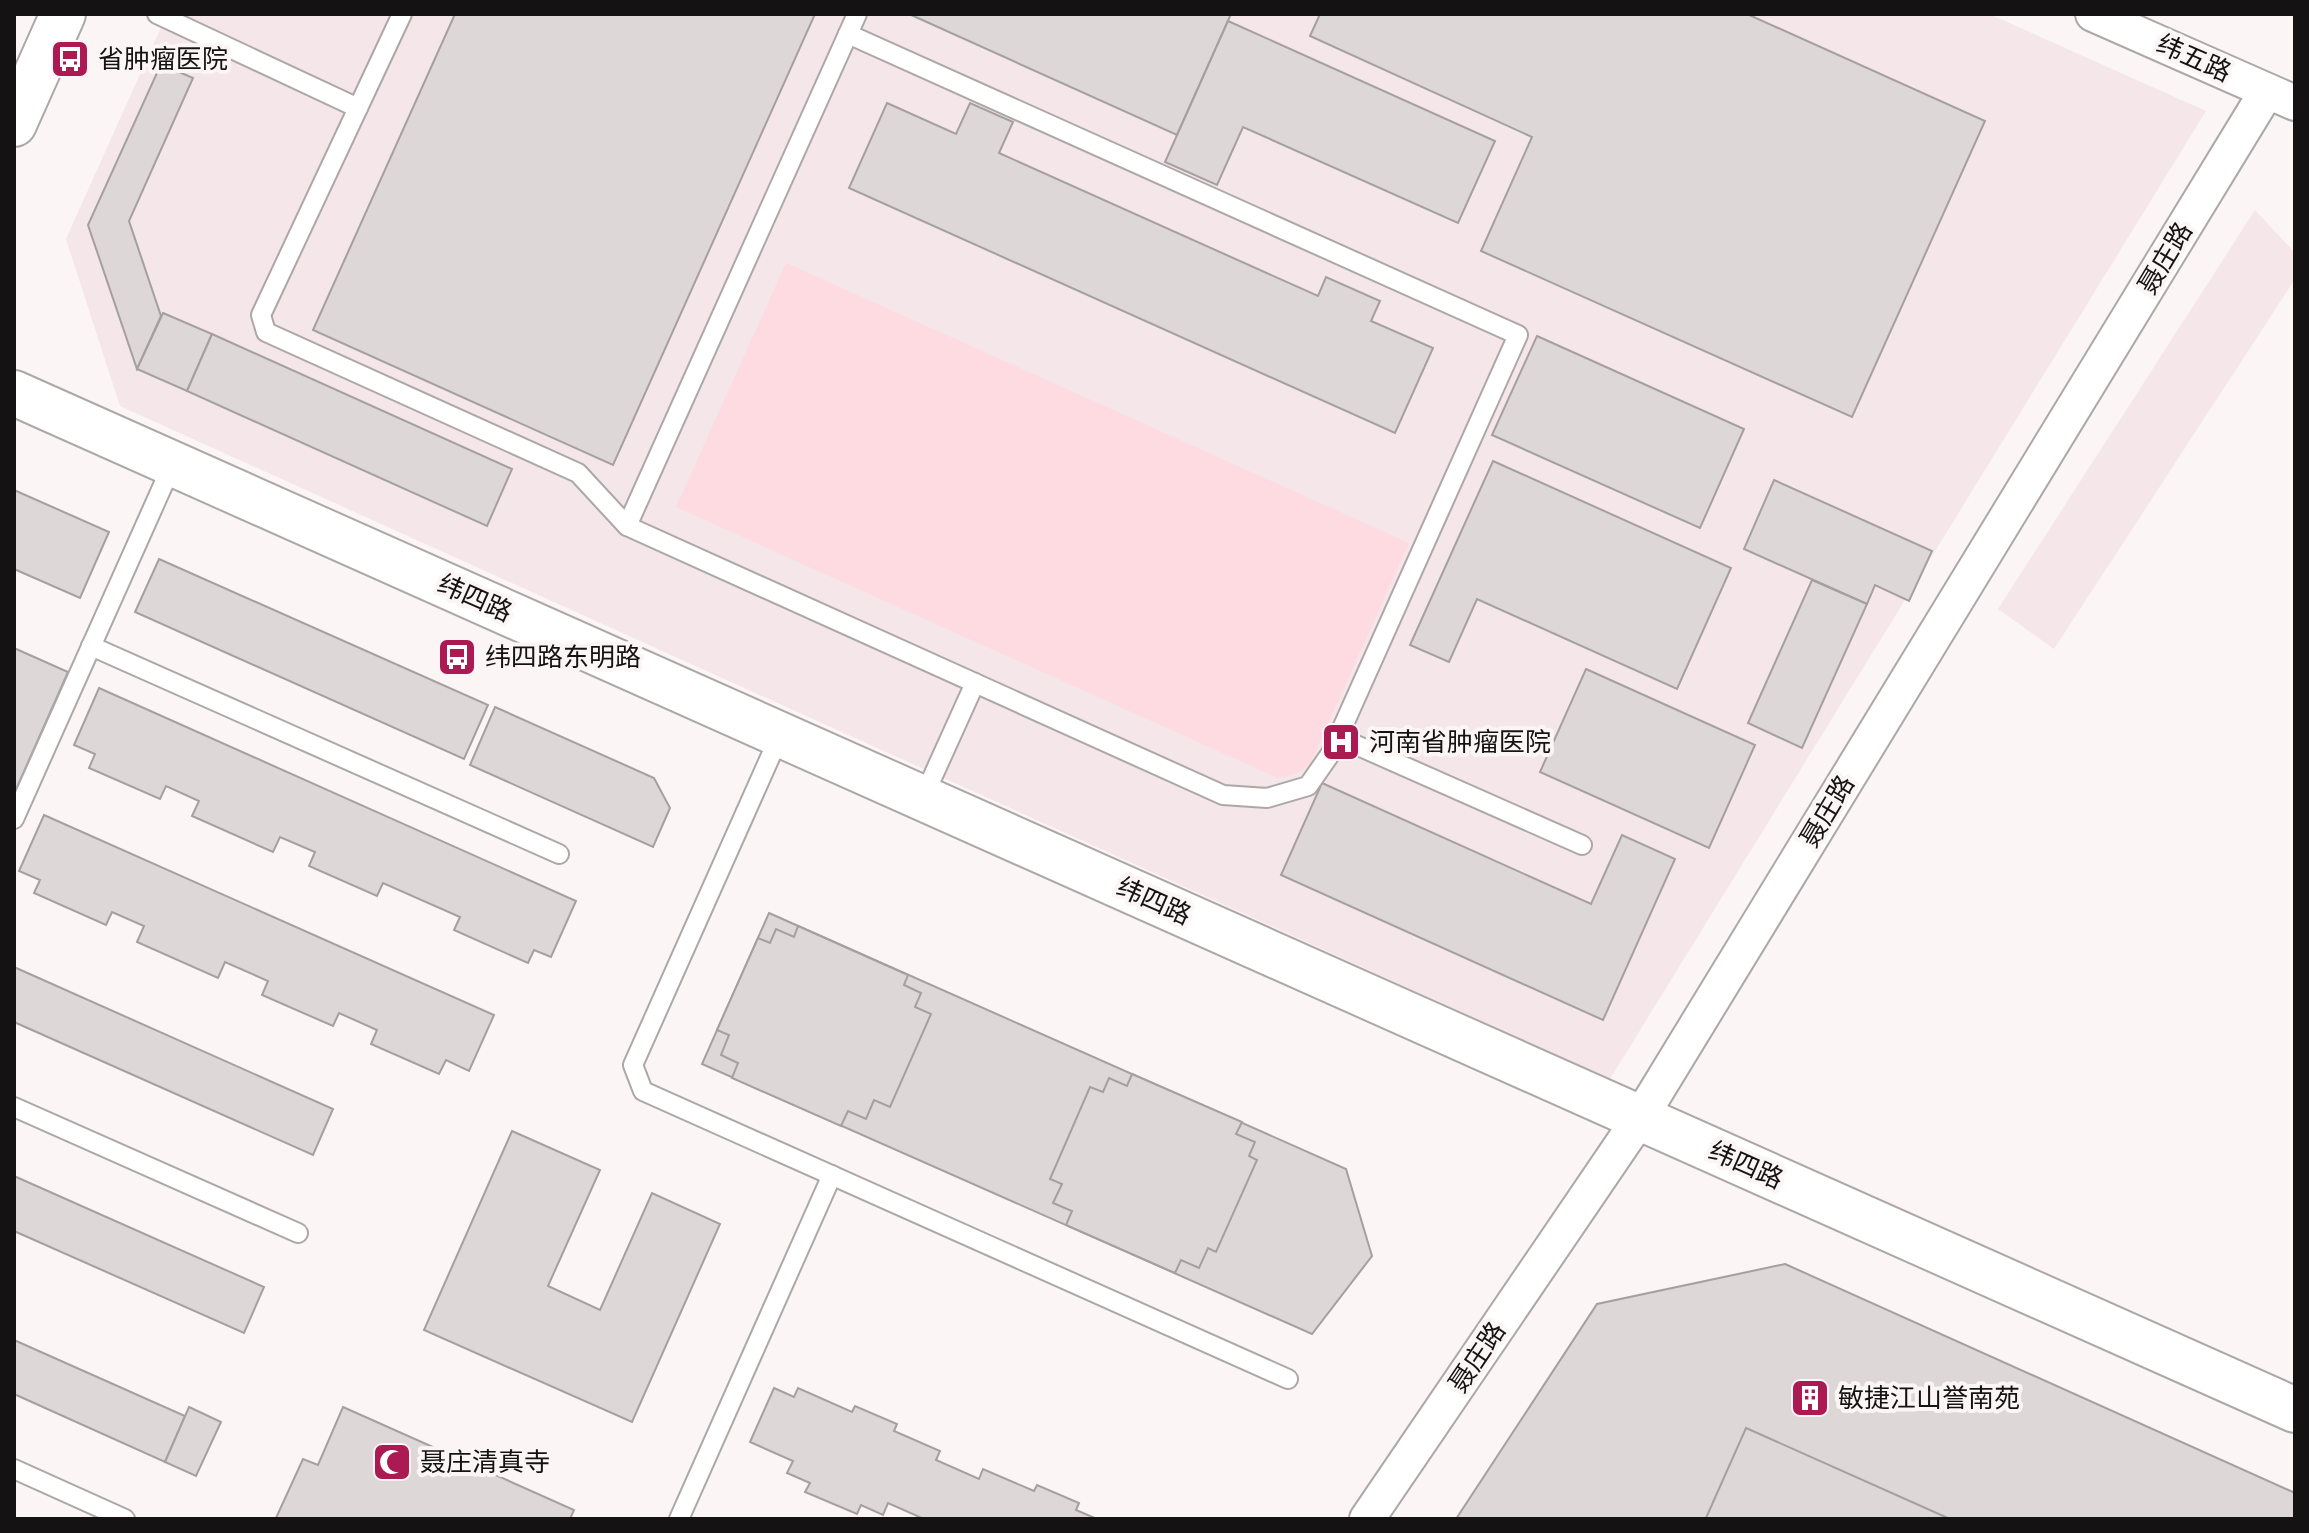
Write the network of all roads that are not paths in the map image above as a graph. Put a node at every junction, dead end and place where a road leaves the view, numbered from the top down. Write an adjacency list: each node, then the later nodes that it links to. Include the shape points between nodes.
1 (63, 14): 9 (street)
2 (157, 14): 8 (lane)
3 (402, 14): 8 (lane)
4 (857, 14): 6 (lane)
5 (2093, 14): 7 (street, 纬五路)
6 (848, 34): 12 (lane); 16 (lane, via 1518,335)
7 (2281, 97): 22 (street, 聂庄路)
8 (358, 108): 12 (lane, via 261,315 266,332 578,473)
9 (14, 124)
10 (14, 393): 11 (street, 纬四路)
11 (173, 463): 13 (lane); 15 (street, 纬四路)
12 (627, 526): 14 (lane)
13 (91, 646): 18 (lane); 20 (lane)
14 (975, 683): 16 (lane, via 1223,795 1267,798 1308,786); 17 (lane)
15 (780, 735): 17 (street, 纬四路); 23 (lane, via 633,1065 643,1091)
16 (1338, 737): 19 (lane)
17 (923, 798): 22 (street, 纬四路)
18 (14, 819)
19 (1582, 845)
20 (559, 854)
21 (14, 1107): 24 (lane)
22 (1640, 1118): 26 (street, 纬四路); 30 (street, 聂庄路)
23 (832, 1175): 25 (lane); 29 (lane)
24 (298, 1233)
25 (1288, 1379)
26 (2295, 1410)
27 (14, 1469): 28 (lane)
28 (125, 1519)
29 (679, 1519)
30 (1367, 1519)

